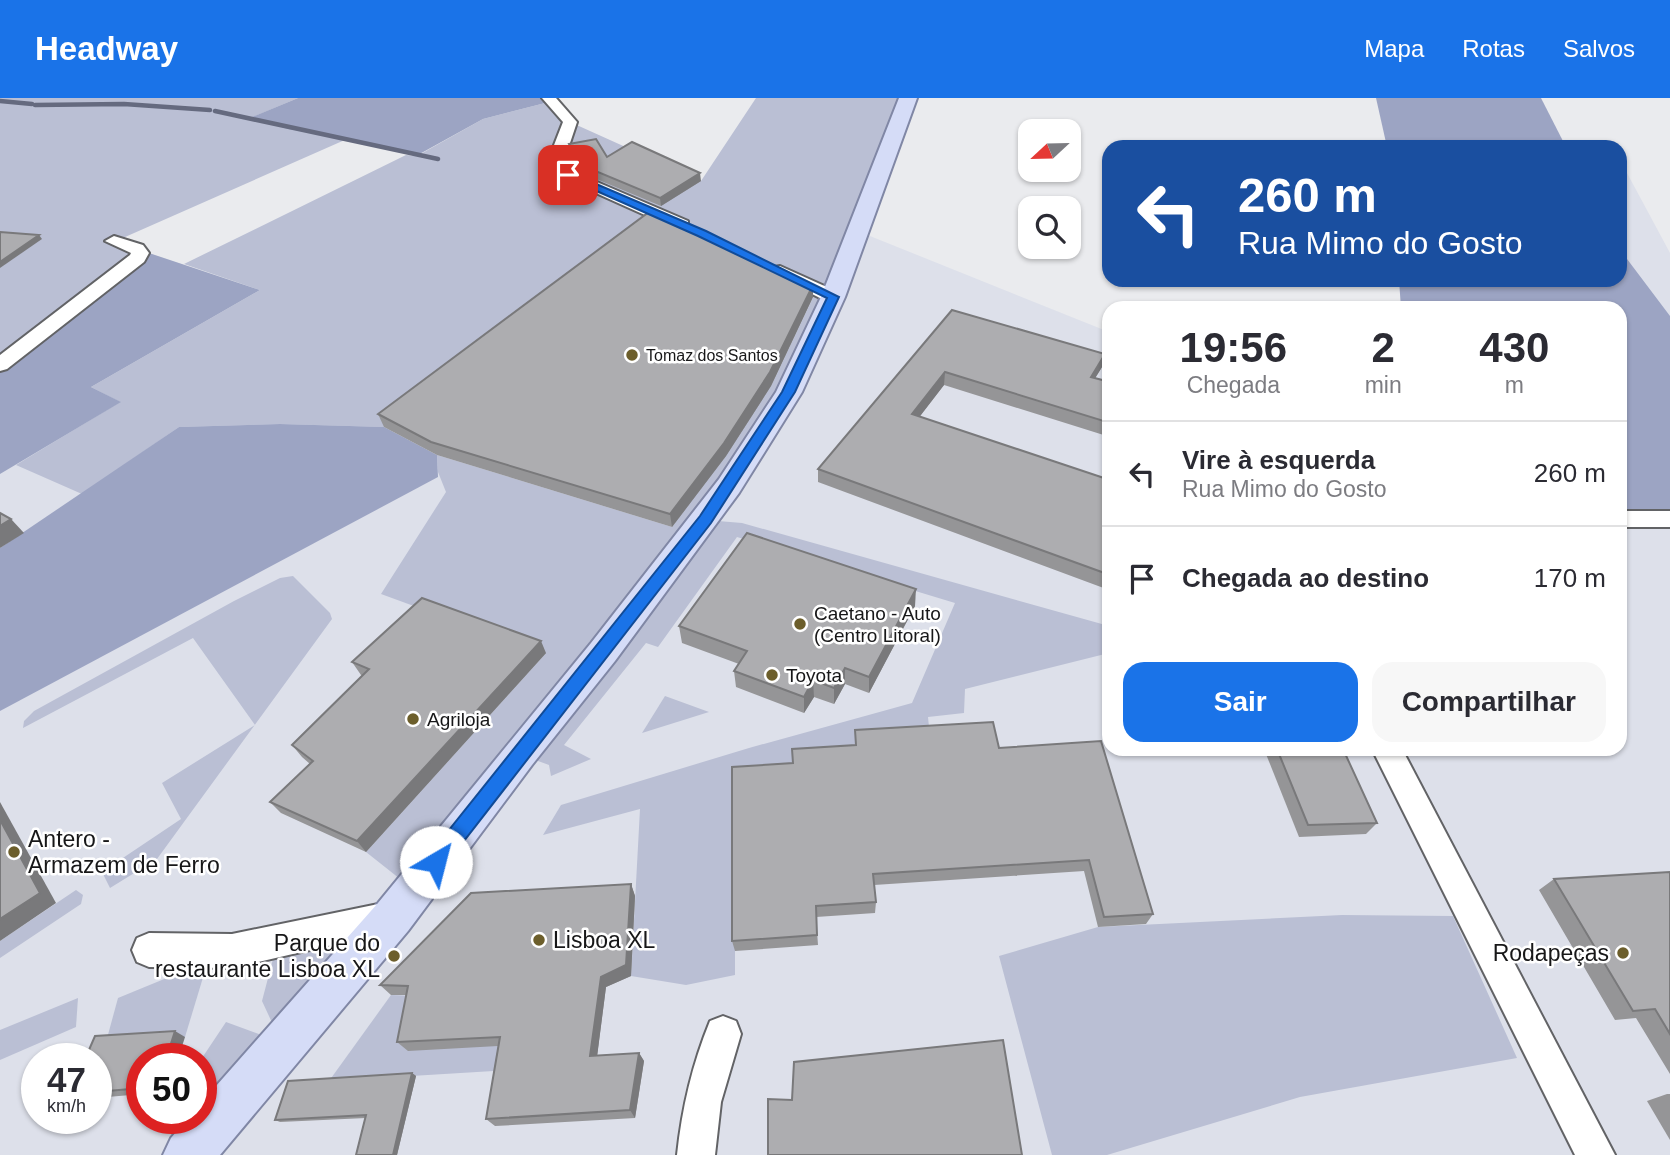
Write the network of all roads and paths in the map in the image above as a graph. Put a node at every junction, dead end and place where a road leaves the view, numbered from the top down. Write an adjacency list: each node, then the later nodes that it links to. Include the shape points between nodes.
1 (549, 98): 3 (street, via 570,122 554,169)
2 (908, 98): 6 (main road)
3 (700, 232)
4 (114, 241): 7 (street, via 141,253)
5 (762, 262): 6 (street)
6 (833, 297): 11 (main road, via 789,392 705,520)
7 (0, 365)
8 (1627, 519): 9 (street)
9 (1670, 519)
10 (1391, 756): 16 (street)
11 (393, 917): 12 (street, via 232,951); 14 (main road)
12 (149, 950)
13 (723, 1034): 15 (street, via 702,1102)
14 (188, 1155)
15 (696, 1155)
16 (1596, 1155)

